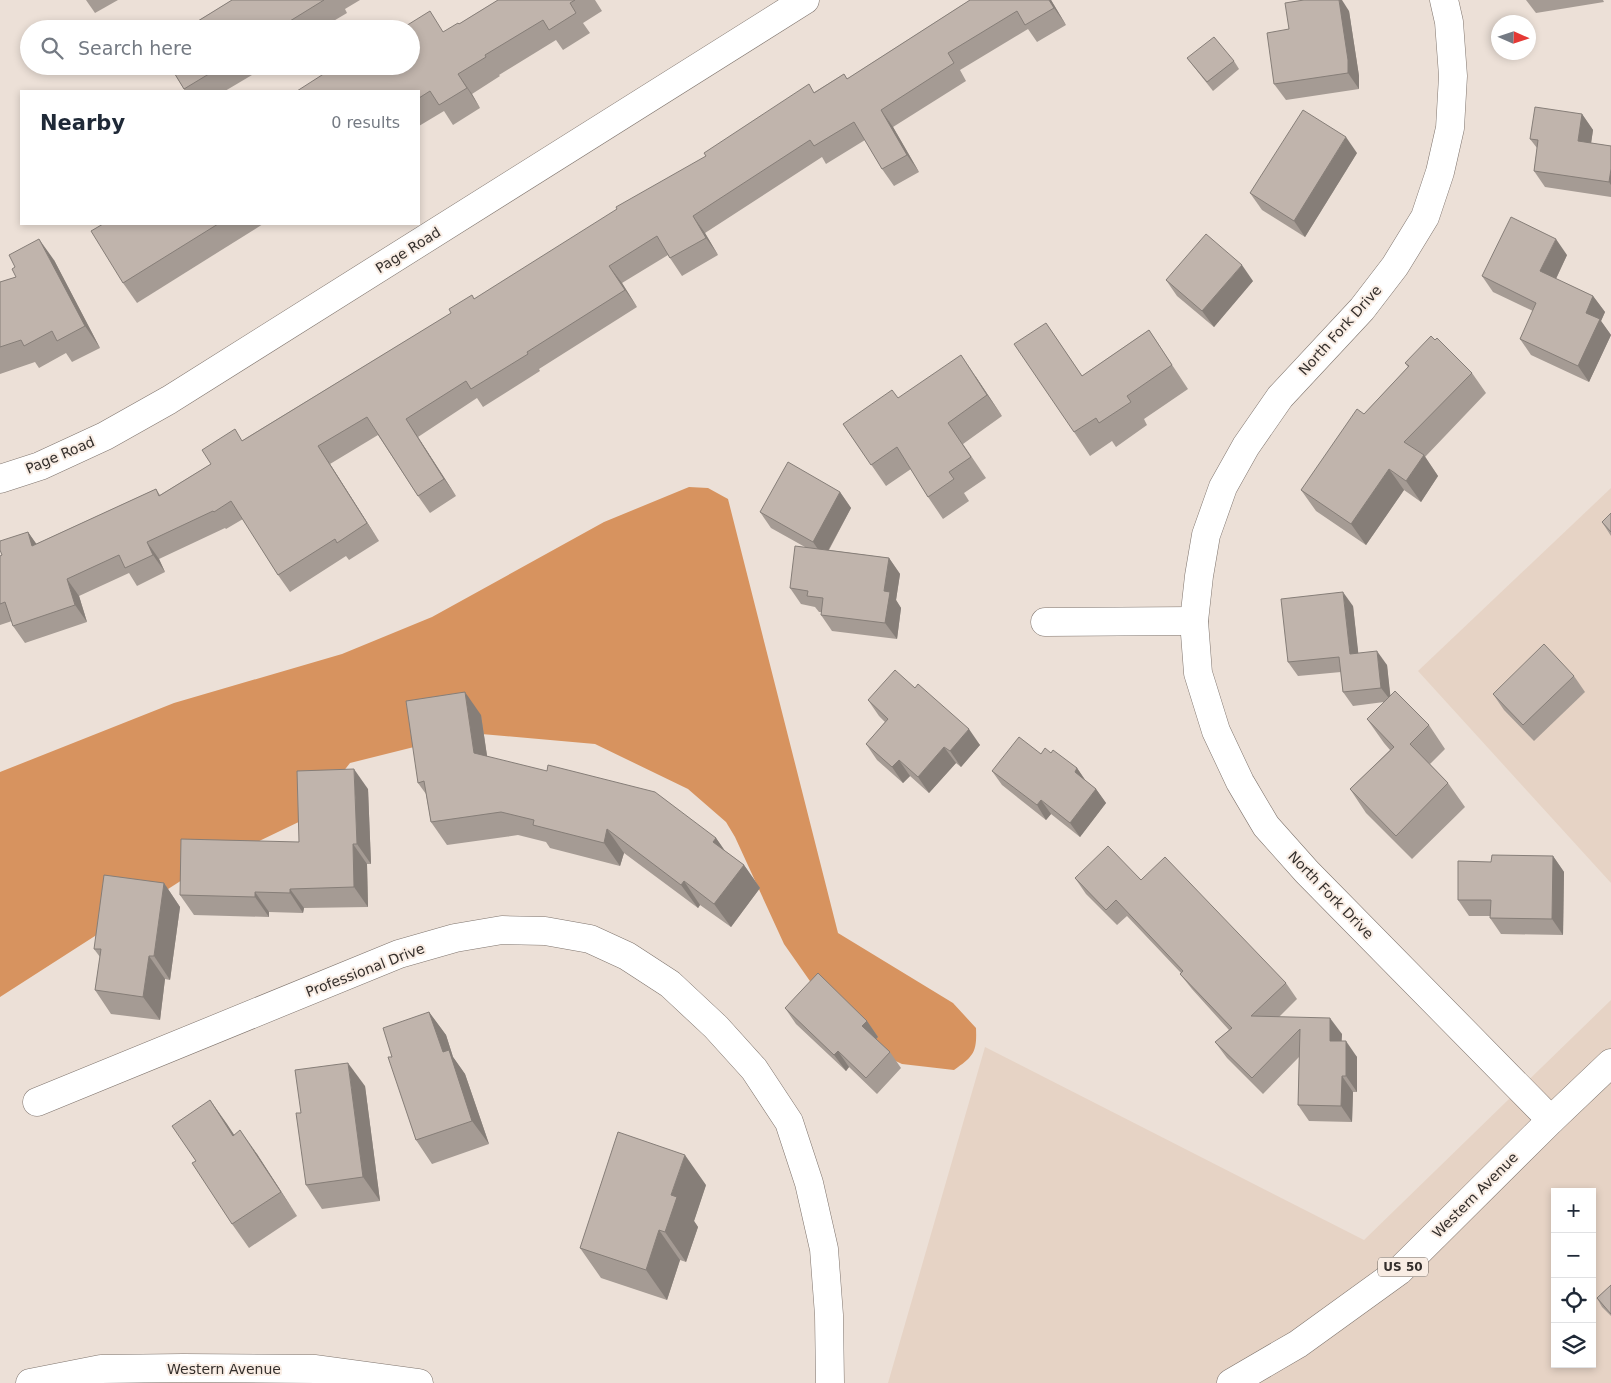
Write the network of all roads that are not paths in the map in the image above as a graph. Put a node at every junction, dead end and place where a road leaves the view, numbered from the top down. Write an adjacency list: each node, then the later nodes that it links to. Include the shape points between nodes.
1 (805, 0): 3 (street, Page Road, via 169,400 105,436 40,466)
2 (1444, 0): 4 (street, North Fork Drive, via 1453,76 1450,128 1440,172 1424,217 1394,266 1362,309 1280,397 1246,446 1223,488 1206,535)
3 (0, 479)
4 (1194, 621): 5 (street); 8 (street, North Fork Drive, via 1198,673 1216,731 1240,782 1266,826 1307,872)
5 (1045, 622)
6 (1611, 1063): 8 (street, Western Avenue / US 50)
7 (37, 1102): 11 (street, Professional Drive, via 399,954 455,938 502,930 545,931 590,940 627,956 670,984 754,1069 789,1122 809,1183 824,1249)
8 (1551, 1120): 12 (street, Western Avenue / US 50, via 1399,1271 1298,1344)
9 (30, 1383): 10 (street, Western Avenue, via 100,1369 183,1368 316,1369)
10 (419, 1383)
11 (830, 1383)
12 (1231, 1383)

